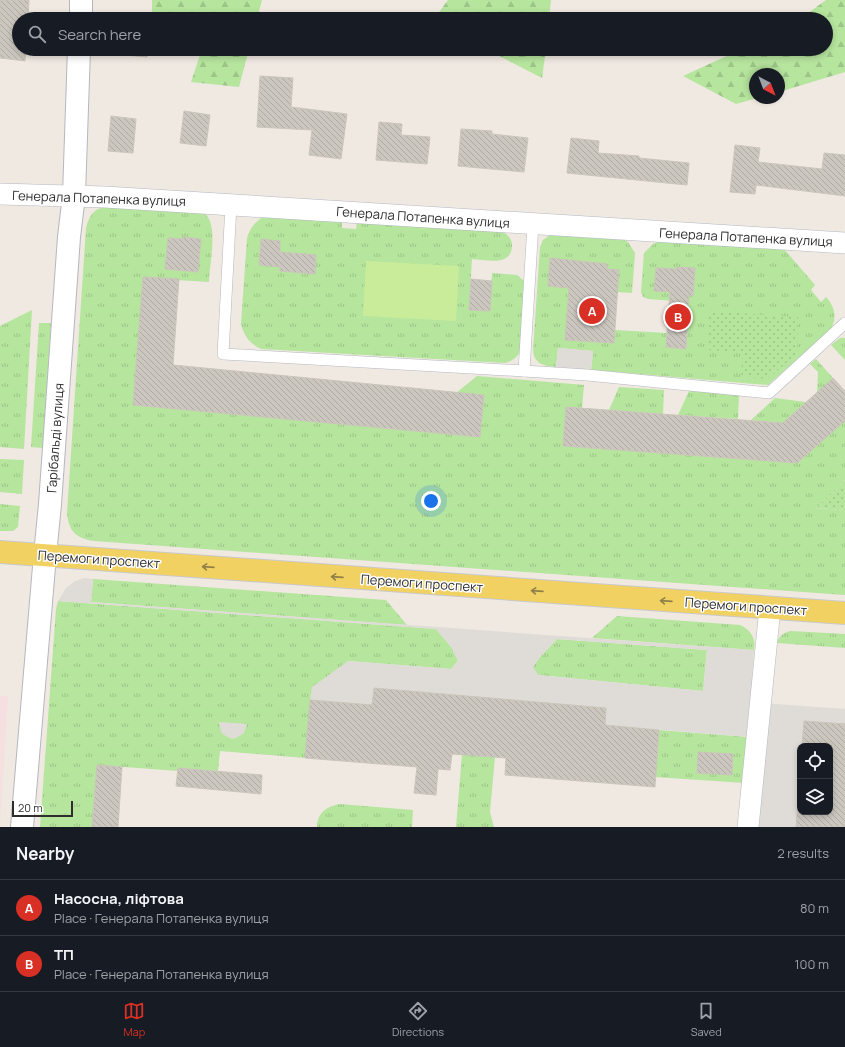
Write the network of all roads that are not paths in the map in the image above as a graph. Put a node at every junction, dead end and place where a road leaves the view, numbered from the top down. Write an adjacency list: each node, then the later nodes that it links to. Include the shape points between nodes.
1 (82, 0): 2 (street)
2 (81, 12)
3 (80, 56): 5 (street, Гарібальді вулиця)
4 (0, 194): 5 (street, Генерала Потапенка вулиця)
5 (74, 195): 6 (street, Генерала Потапенка вулиця); 12 (street, Гарібальді вулиця)
6 (231, 205): 7 (street, Генерала Потапенка вулиця); 10 (lane, via 223,354)
7 (533, 224): 8 (street, Генерала Потапенка вулиця); 10 (lane)
8 (845, 243)
9 (845, 323): 10 (lane, via 769,393)
10 (524, 371)
11 (0, 552): 12 (main road, Перемоги проспект)
12 (45, 556): 13 (main road, Перемоги проспект, one-way to 12); 15 (street, Гарібальді вулиця)
13 (770, 608): 14 (main road, Перемоги проспект); 16 (street)
14 (845, 613)
15 (22, 827)
16 (748, 827)

